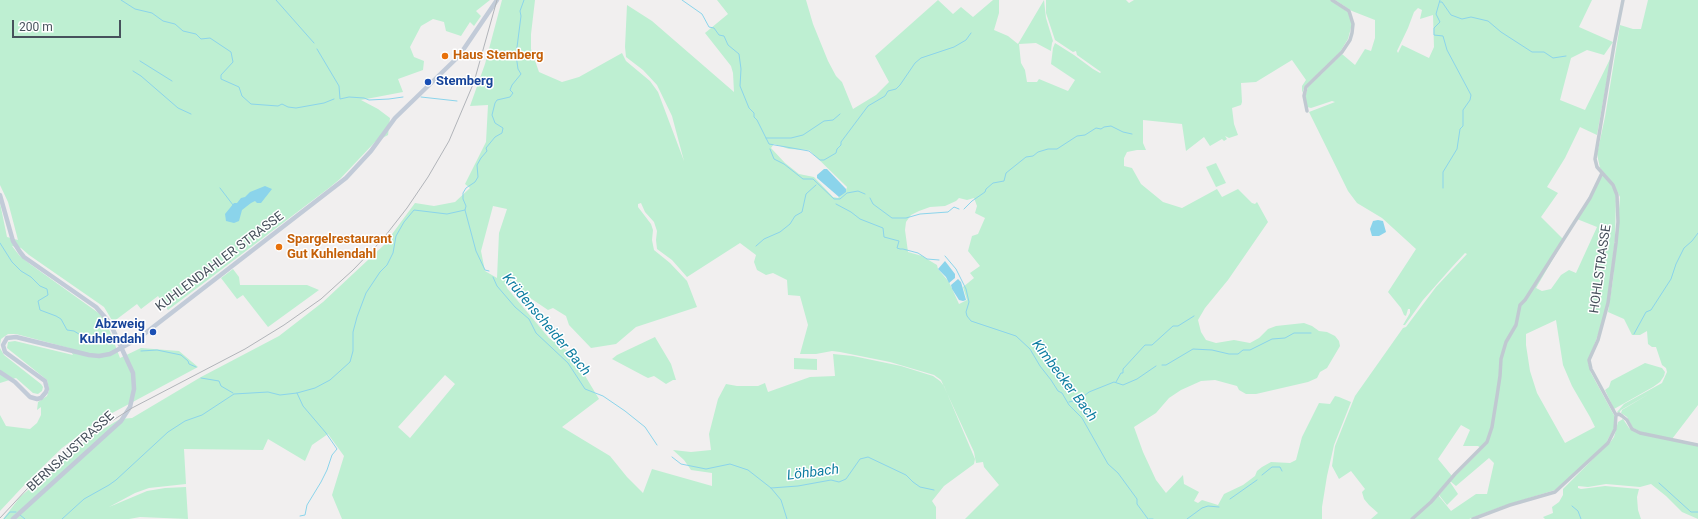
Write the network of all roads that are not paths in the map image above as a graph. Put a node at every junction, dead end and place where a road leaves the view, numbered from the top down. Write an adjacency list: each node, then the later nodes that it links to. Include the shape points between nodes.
1 (497, 0): 7 (main road, KUHLENDAHLER STRASSE, via 459,56 394,118 371,151 346,178)
2 (1332, 0): 4 (street, via 1349,11 1353,24 1352,33 1342,52 1306,87 1304,96)
3 (1624, 0): 5 (street, HOHLSTRASSE, via 1596,148 1595,159)
4 (1307, 111)
5 (1602, 173): 9 (street, HOHLSTRASSE, via 1617,194 1618,222 1608,304 1589,364); 12 (street, via 1590,198 1520,305 1516,325 1506,342 1501,359 1492,427 1487,442)
6 (0, 195): 7 (main road, BERNSAUSTRASSE, via 13,241 20,252 96,307 110,323)
7 (122, 349): 8 (main road, KUHLENDAHLER STRASSE, via 105,356 89,356 9,337 4,342 5,352 43,379 46,384 46,392 38,399 30,397); 11 (main road, BERNSAUSTRASSE, via 133,373 134,389 125,416)
8 (0, 372)
9 (1616, 415): 10 (street, via 1622,416 1632,429 1640,433); 13 (street, via 1615,429 1608,443 1555,492)
10 (1698, 445)
11 (14, 518)
12 (1412, 519)
13 (1473, 519)

